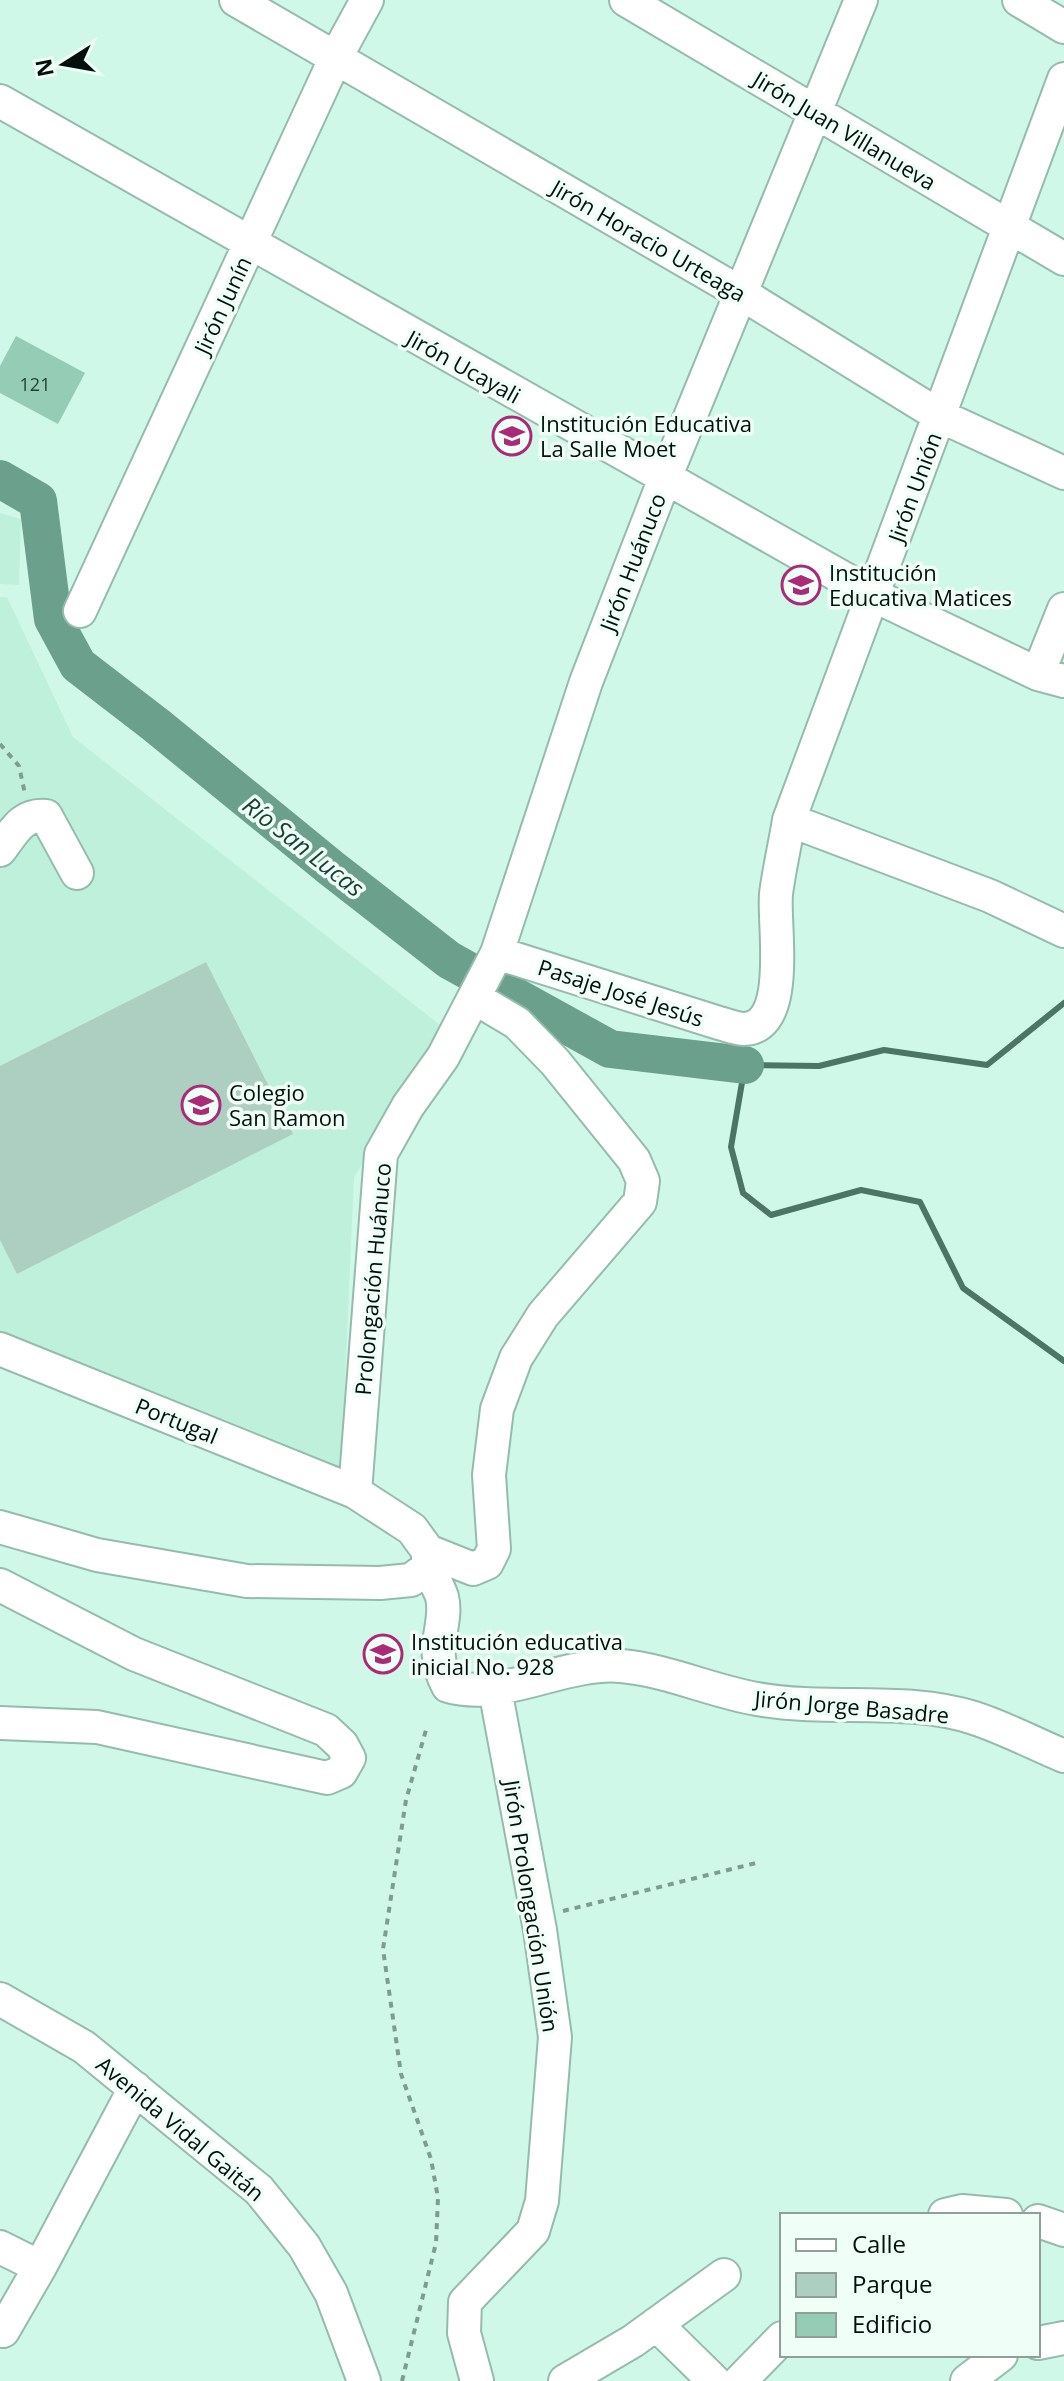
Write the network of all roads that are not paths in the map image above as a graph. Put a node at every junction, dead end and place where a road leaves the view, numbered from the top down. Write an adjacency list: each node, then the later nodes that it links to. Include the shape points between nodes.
1 (236, 0): 7 (street, Jirón Horacio Urteaga)
2 (367, 0): 7 (street, Jirón Junín)
3 (626, 0): 10 (street, Jirón Juan Villanueva)
4 (861, 0): 10 (street, Jirón Huánuco)
5 (1019, 0): 6 (street)
6 (1064, 27)
7 (336, 57): 12 (street, Jirón Junín); 14 (street, Jirón Horacio Urteaga)
8 (1064, 79): 11 (street, Jirón Unión)
9 (0, 101): 12 (street, Jirón Ucayali)
10 (815, 111): 11 (street, Jirón Juan Villanueva); 14 (street, Jirón Huánuco)
11 (1008, 227): 13 (street, Jirón Juan Villanueva); 15 (street, Jirón Unión)
12 (250, 246): 17 (street, Jirón Ucayali); 20 (street, Jirón Junín)
13 (1064, 259)
14 (739, 292): 15 (street, Jirón Horacio Urteaga); 17 (street, Jirón Huánuco)
15 (940, 416): 16 (street, Jirón Horacio Urteaga); 18 (street, Jirón Unión)
16 (1064, 473)
17 (665, 478): 18 (street, Jirón Ucayali); 26 (street, Jirón Huánuco, via 586,682)
18 (875, 596): 21 (street, Jirón Ucayali); 22 (street, Jirón Unión)
19 (1064, 609): 21 (street)
20 (80, 611)
21 (1051, 678)
22 (789, 820): 25 (street, via 990,896); 27 (street, Jirón Unión, via 776,896 777,988 763,1021)
23 (0, 850): 24 (street, via 23,819 46,816)
24 (77, 873)
25 (1064, 931)
26 (486, 976): 27 (street, Pasaje José Jesús); 29 (street, Prolongación Huánuco, via 381,1154); 31 (street, via 517,1023 634,1160 643,1181 640,1202 543,1315 516,1358 497,1409 489,1475 494,1549 487,1563 473,1569)
27 (746, 1029)
28 (0, 1349): 29 (street, Portugal)
29 (355, 1492): 31 (street, Portugal, via 412,1529)
30 (0, 1527): 31 (street, via 97,1555 247,1581 411,1580)
31 (428, 1559): 33 (street, Jirón Jorge Basadre, via 443,1600 437,1638 440,1672 448,1686)
32 (0, 1585): 34 (street, via 134,1654 326,1730 349,1758 341,1772 327,1778 97,1727)
33 (495, 1689): 35 (street, Jirón Jorge Basadre, via 619,1665 758,1699 900,1707 973,1718); 52 (street, Jirón Prolongación Unión, via 555,2037 542,2201 533,2231 465,2302 464,2333)
34 (0, 1723)
35 (1064, 1756)
36 (0, 1999): 37 (street, Avenida Vidal Gaitán, via 84,2047)
37 (135, 2088): 43 (street); 51 (street, Avenida Vidal Gaitán, via 259,2190 304,2246 331,2293)
38 (954, 2213): 39 (street)
39 (984, 2213)
40 (1040, 2222): 41 (street)
41 (1064, 2230)
42 (0, 2247): 43 (street)
43 (40, 2267): 46 (street)
44 (724, 2275): 45 (street)
45 (656, 2324): 53 (street); 54 (street)
46 (3, 2331)
47 (1064, 2338): 49 (street)
48 (780, 2340): 55 (street)
49 (1040, 2343)
50 (998, 2357): 56 (street)
51 (364, 2381)
52 (477, 2381)
53 (565, 2381)
54 (714, 2381)
55 (740, 2381)
56 (967, 2381)

